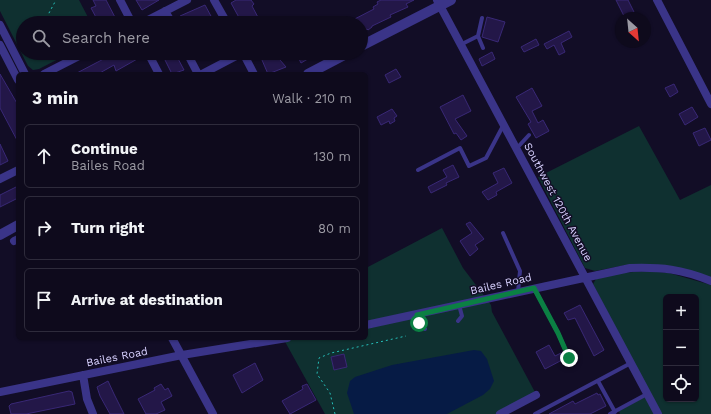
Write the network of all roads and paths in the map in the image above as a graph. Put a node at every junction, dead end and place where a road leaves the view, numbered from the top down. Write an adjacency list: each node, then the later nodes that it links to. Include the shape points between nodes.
1 (56, 0): 9 (path)
2 (120, 0): 10 (street)
3 (187, 0): 8 (street)
4 (214, 0): 13 (street)
5 (451, 0): 7 (street)
6 (657, 0): 37 (street)
7 (439, 3): 17 (street); 18 (street, Southwest 120th Avenue)
8 (165, 11): 11 (street); 12 (street)
9 (48, 16)
10 (128, 16)
11 (155, 16)
12 (168, 16)
13 (223, 16)
14 (482, 18): 16 (lane)
15 (0, 25): 21 (street)
16 (478, 36): 18 (lane); 20 (lane)
17 (368, 42)
18 (462, 44): 38 (street, Southwest 120th Avenue)
19 (0, 45): 36 (street)
20 (483, 48)
21 (16, 55)
22 (19, 60): 29 (street)
23 (71, 60): 30 (street)
24 (152, 60): 31 (street)
25 (191, 60): 32 (street)
26 (229, 60): 33 (street)
27 (246, 60): 34 (street)
28 (335, 60): 35 (street)
29 (25, 72)
30 (48, 72)
31 (158, 72)
32 (197, 72)
33 (206, 72)
34 (253, 72)
35 (312, 72)
36 (16, 76)
37 (711, 104)
38 (504, 124): 40 (street, Southwest 120th Avenue); 41 (lane, via 486,158 469,166 460,148)
39 (529, 135): 40 (lane)
40 (517, 148): 47 (street, Southwest 120th Avenue)
41 (418, 170)
42 (16, 171): 43 (street)
43 (0, 179)
44 (16, 226): 46 (street)
45 (502, 233): 50 (lane, via 520,271)
46 (0, 235)
47 (585, 277): 48 (street, Bailes Road, via 630,268 664,267); 49 (street, Bailes Road); 61 (street, Southwest 120th Avenue)
48 (711, 281)
49 (534, 288): 50 (street, Bailes Road); 60 (lane)
50 (518, 292): 51 (street, Bailes Road)
51 (459, 305): 52 (street, Bailes Road); 53 (lane, via 462,316)
52 (417, 315): 54 (street, Bailes Road); 55 (lane, via 420,326)
53 (458, 321)
54 (368, 324)
55 (425, 329)
56 (406, 336): 70 (path, via 319,358 317,374 330,393)
57 (173, 340): 59 (street)
58 (275, 340): 59 (street, Bailes Road)
59 (182, 355): 62 (street, Bailes Road); 69 (street)
60 (569, 358)
61 (631, 363): 63 (lane); 65 (street, Southwest 120th Avenue)
62 (83, 375): 64 (street, Bailes Road); 68 (street, via 87,399)
63 (598, 381): 67 (lane); 72 (lane)
64 (0, 392)
65 (648, 394): 67 (lane); 73 (street, Southwest 120th Avenue)
66 (536, 395): 71 (street)
67 (612, 413)
68 (93, 414)
69 (213, 414)
70 (336, 414)
71 (500, 414)
72 (536, 414)
73 (658, 414)

